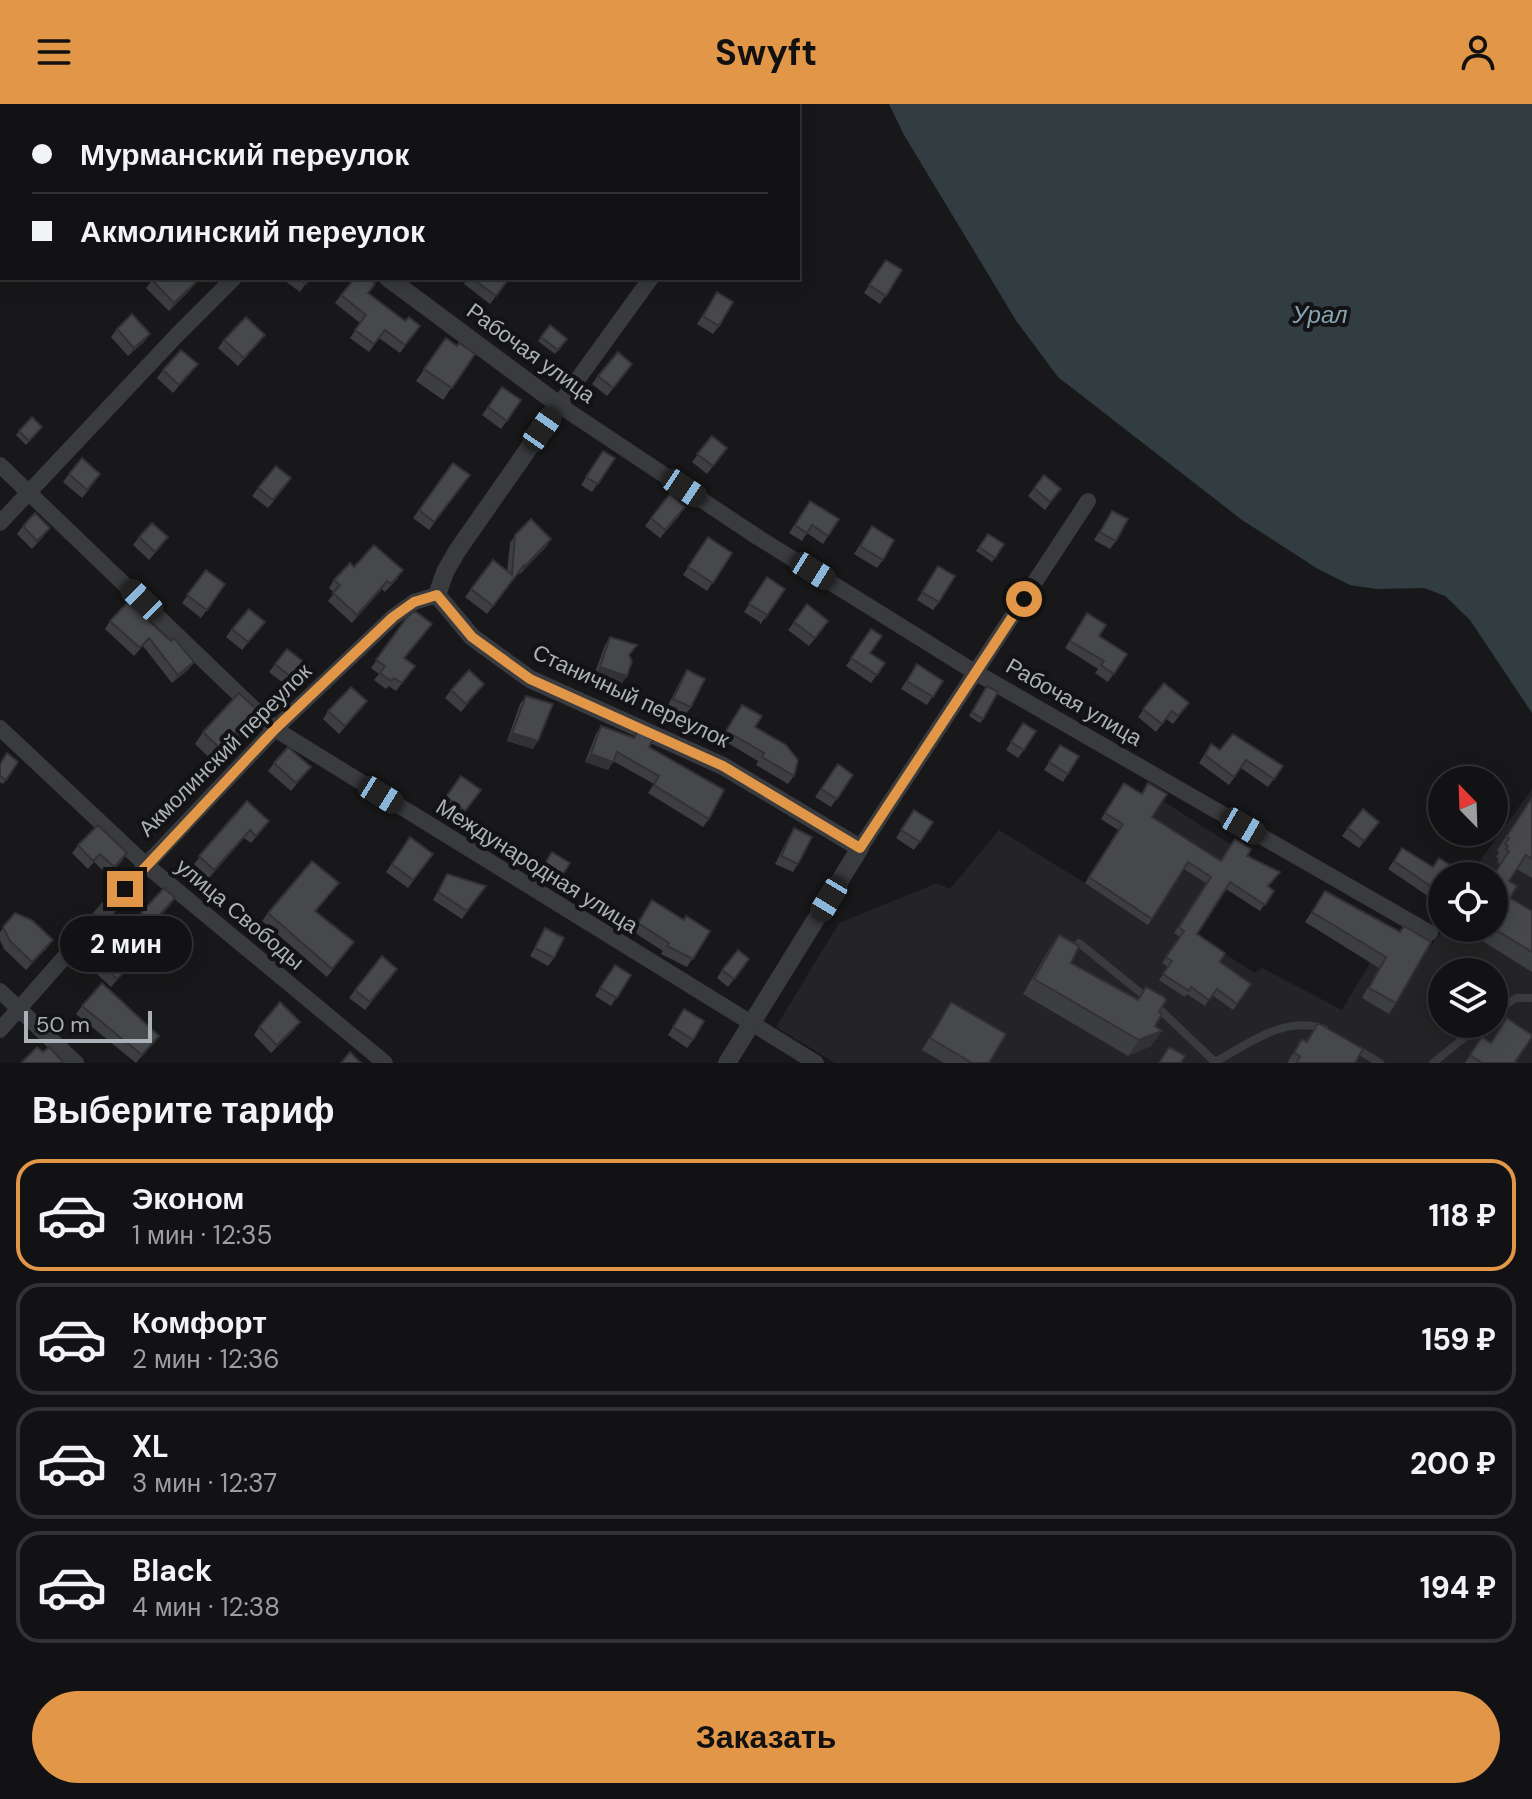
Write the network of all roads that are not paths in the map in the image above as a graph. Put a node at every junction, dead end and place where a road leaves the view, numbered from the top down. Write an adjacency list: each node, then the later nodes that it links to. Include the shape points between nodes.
1 (232, 280): 6 (street)
2 (391, 280): 4 (street, Рабочая улица)
3 (650, 280): 4 (street)
4 (559, 405): 9 (street, via 457,551); 10 (street, Рабочая улица)
5 (0, 465): 6 (street, Международная улица)
6 (31, 493): 8 (street); 12 (street, Международная улица)
7 (1088, 501): 10 (street)
8 (0, 523)
9 (437, 595): 12 (street, Акмолинский переулок, via 414,602 393,617); 13 (street, Станичный переулок, via 472,637 530,679 723,766)
10 (976, 673): 13 (street); 15 (street, Рабочая улица)
11 (0, 728): 14 (street, улица Свободы)
12 (275, 729): 14 (street, Акмолинский переулок); 21 (street, Международная улица)
13 (860, 848): 21 (street)
14 (146, 865): 20 (street, Акмолинский переулок); 27 (street, улица Свободы)
15 (1428, 932)
16 (1079, 943): 30 (lane, via 1152,1002)
17 (0, 991): 20 (street)
18 (1532, 998): 19 (lane)
19 (1508, 1003)
20 (20, 1009): 22 (street, Акмолинский переулок); 26 (street)
21 (751, 1025): 28 (street); 29 (street, Международная улица)
22 (0, 1030)
23 (1333, 1034): 30 (lane, via 1321,1027 1281,1027)
24 (1464, 1038): 32 (lane)
25 (1344, 1042): 31 (lane)
26 (76, 1063)
27 (385, 1063)
28 (727, 1063)
29 (816, 1063)
30 (1215, 1063)
31 (1380, 1063)
32 (1433, 1063)

